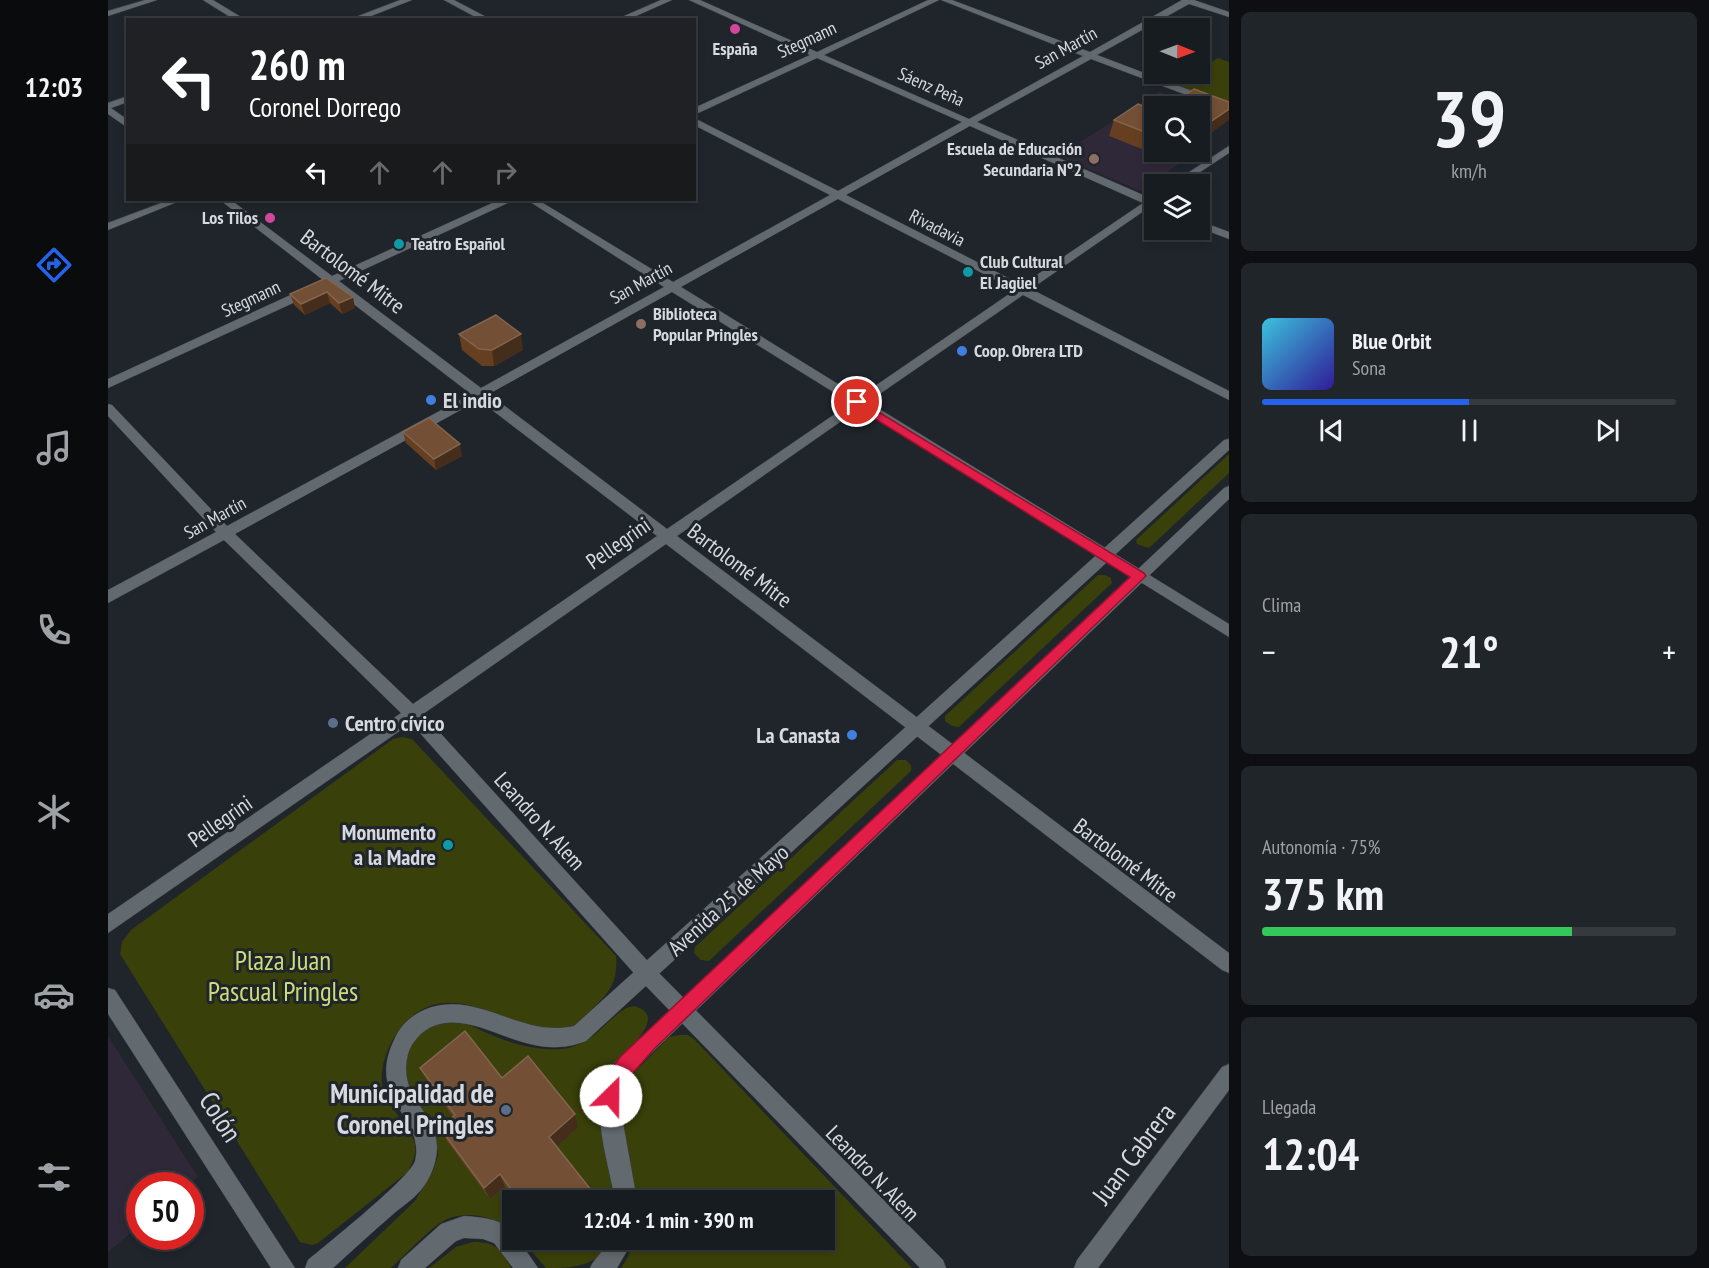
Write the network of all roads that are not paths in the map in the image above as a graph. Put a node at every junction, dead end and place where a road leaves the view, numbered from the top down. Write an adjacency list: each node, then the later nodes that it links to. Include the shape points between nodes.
1 (153, 0): 10 (street)
2 (207, 0): 12 (street)
3 (408, 0): 13 (street)
4 (448, 0): 14 (street)
5 (668, 0): 15 (street)
6 (693, 0): 16 (street, Sáenz Peña)
7 (935, 0): 16 (street, Stegmann)
8 (945, 0): 17 (street)
9 (1188, 0): 11 (street); 17 (street, San Martín)
10 (108, 14)
11 (1229, 15)
12 (238, 18)
13 (358, 18)
14 (484, 18)
15 (624, 18)
16 (818, 54): 22 (street, Stegmann); 24 (street, Sáenz Peña)
17 (1090, 55): 20 (street); 24 (street, San Martín)
18 (126, 100): 19 (street)
19 (108, 106)
20 (1229, 108)
21 (108, 110): 25 (street)
22 (696, 111)
23 (696, 122): 28 (street, Rivadavia)
24 (970, 122): 28 (street, San Martín); 29 (street, Sáenz Peña)
25 (126, 124)
26 (1229, 149): 27 (street)
27 (1191, 174)
28 (837, 195): 39 (street, San Martín); 40 (street, Rivadavia)
29 (1144, 198)
30 (174, 201): 35 (street)
31 (226, 201): 38 (street, Bartolomé Mitre)
32 (504, 201): 38 (street, Stegmann)
33 (534, 201): 39 (street)
34 (1144, 209): 40 (street, Pellegrini)
35 (108, 227)
36 (1210, 228): 37 (street)
37 (1229, 237)
38 (332, 281): 41 (street, Stegmann); 42 (street, Bartolomé Mitre)
39 (671, 287): 42 (street, San Martín); 44 (street)
40 (1022, 290): 43 (street, Rivadavia); 44 (street, Pellegrini)
41 (108, 384)
42 (480, 394): 48 (street, San Martín); 49 (street, Bartolomé Mitre)
43 (1229, 396)
44 (857, 402): 49 (street, Pellegrini); 50 (street)
45 (108, 408): 48 (street, Leandro N. Alem)
46 (1229, 443): 50 (street, Avenida 25 de Mayo)
47 (1229, 491): 51 (street, Avenida 25 de Mayo)
48 (225, 532): 52 (street, San Martín); 54 (street, Leandro N. Alem)
49 (665, 535): 54 (street, Pellegrini); 55 (street, Bartolomé Mitre)
50 (1105, 555): 51 (street); 55 (street, Avenida 25 de Mayo)
51 (1139, 576): 53 (street); 56 (street, Avenida 25 de Mayo)
52 (108, 597)
53 (1229, 631)
54 (413, 714): 57 (street, Pellegrini); 59 (street, Leandro N. Alem)
55 (917, 727): 56 (street, Bartolomé Mitre); 59 (street, Avenida 25 de Mayo)
56 (952, 753): 58 (street, Bartolomé Mitre); 61 (street, Avenida 25 de Mayo)
57 (108, 924)
58 (1229, 964)
59 (647, 974): 61 (street, Leandro N. Alem); 66 (street, Avenida 25 de Mayo, via 579,1034 567,1039 551,1040 513,1032 447,1011 417,1024 405,1036 394,1068 399,1093 425,1134 426,1161 415,1181)
60 (108, 997): 65 (street, Colón)
61 (682, 1010): 63 (street, Avenida 25 de Mayo, via 628,1062 613,1082 611,1111); 70 (street, Leandro N. Alem)
62 (1229, 1074): 71 (street, Juan Cabrera)
63 (625, 1190)
64 (617, 1250): 69 (street)
65 (284, 1268)
66 (316, 1268)
67 (409, 1268): 68 (street, via 449,1232 464,1227 483,1228 501,1235)
68 (527, 1268)
69 (601, 1268)
70 (934, 1268)
71 (1085, 1268)

